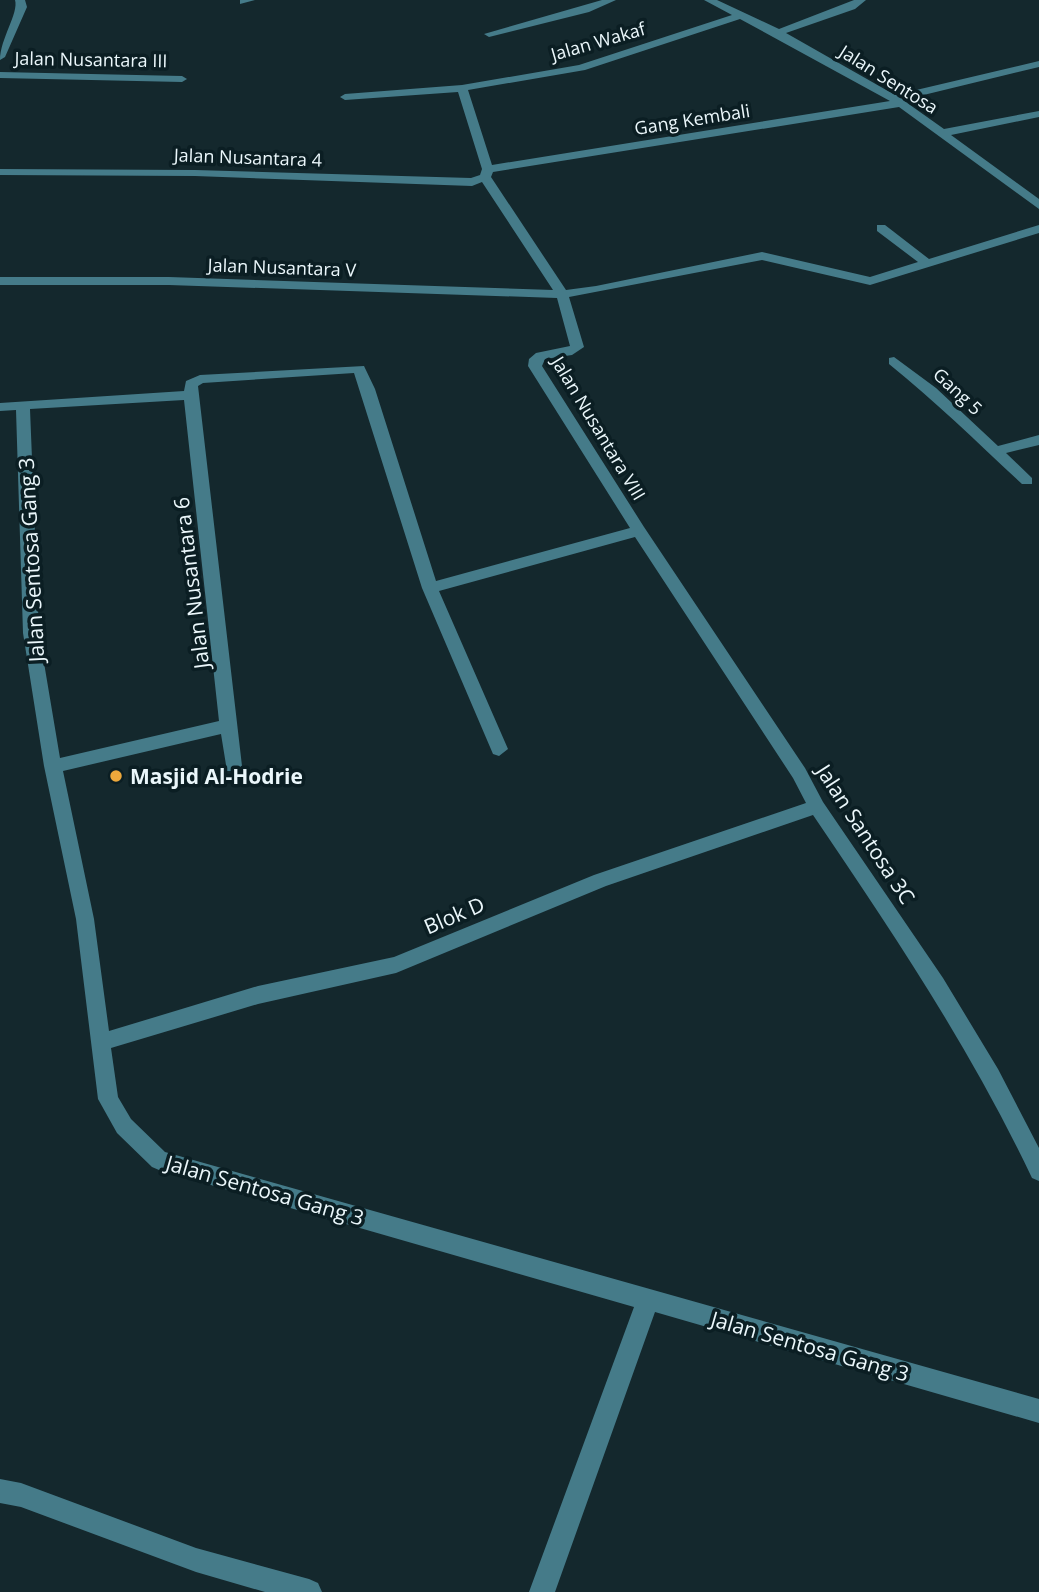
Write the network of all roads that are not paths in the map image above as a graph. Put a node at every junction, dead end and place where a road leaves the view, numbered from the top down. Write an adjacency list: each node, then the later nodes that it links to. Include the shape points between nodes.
1 (20, 0): 8 (street, via 22,7)
2 (611, 0): 7 (street)
3 (709, 0): 5 (street, Jalan Sentosa)
4 (861, 0): 6 (street)
5 (741, 15): 6 (street, Jalan Sentosa); 12 (street, Jalan Wakaf, via 581,68)
6 (778, 33): 14 (street, Jalan Sentosa)
7 (489, 34)
8 (0, 57)
9 (1039, 64): 14 (street, Gang Kembali)
10 (0, 75): 11 (street, Jalan Nusantara III)
11 (182, 79)
12 (462, 88): 13 (street, Jalan Wakaf); 18 (street)
13 (345, 97)
14 (897, 101): 16 (street, Jalan Sentosa); 18 (street, Gang Kembali)
15 (1039, 114): 16 (street)
16 (943, 133): 19 (street, Jalan Sentosa)
17 (0, 172): 18 (street, Jalan Nusantara 4, via 472,182)
18 (487, 173): 24 (street)
19 (1039, 205)
20 (881, 228): 22 (street)
21 (1039, 229): 22 (street, Jalan Nusantara V)
22 (929, 264): 24 (street, Jalan Nusantara V, via 870,281 762,256)
23 (0, 281): 24 (street, Jalan Nusantara V, via 169,281)
24 (562, 294): 32 (street, Jalan Nusantara VIII, via 577,347 572,352 543,354 535,366)
25 (894, 361): 30 (street, Gang 5)
26 (190, 395): 28 (street); 33 (street, via 191,384 200,379 359,369); 34 (street, Jalan Nusantara 6)
27 (0, 407): 28 (street)
28 (23, 407): 36 (street, Jalan Sentosa Gang 3, via 31,633)
29 (1039, 440): 30 (street)
30 (993, 452): 31 (street, Gang 5)
31 (1027, 481)
32 (639, 531): 33 (street); 38 (street, Jalan Santosa 3C)
33 (430, 588): 35 (street)
34 (230, 726): 36 (street); 37 (street, Jalan Nusantara 6)
35 (499, 749)
36 (53, 766): 39 (street, Jalan Sentosa Gang 3, via 85,919)
37 (233, 766)
38 (817, 807): 39 (street, Blok D, via 600,880 396,965 258,995); 40 (street, Jalan Santosa 3C, via 948,999)
39 (101, 1042): 41 (street, Jalan Sentosa Gang 3, via 108,1099 124,1126 159,1160)
40 (1039, 1171)
41 (648, 1300): 42 (street, Jalan Sentosa Gang 3); 45 (street)
42 (1039, 1411)
43 (0, 1491): 44 (street, via 196,1560)
44 (309, 1592)
45 (542, 1592)

